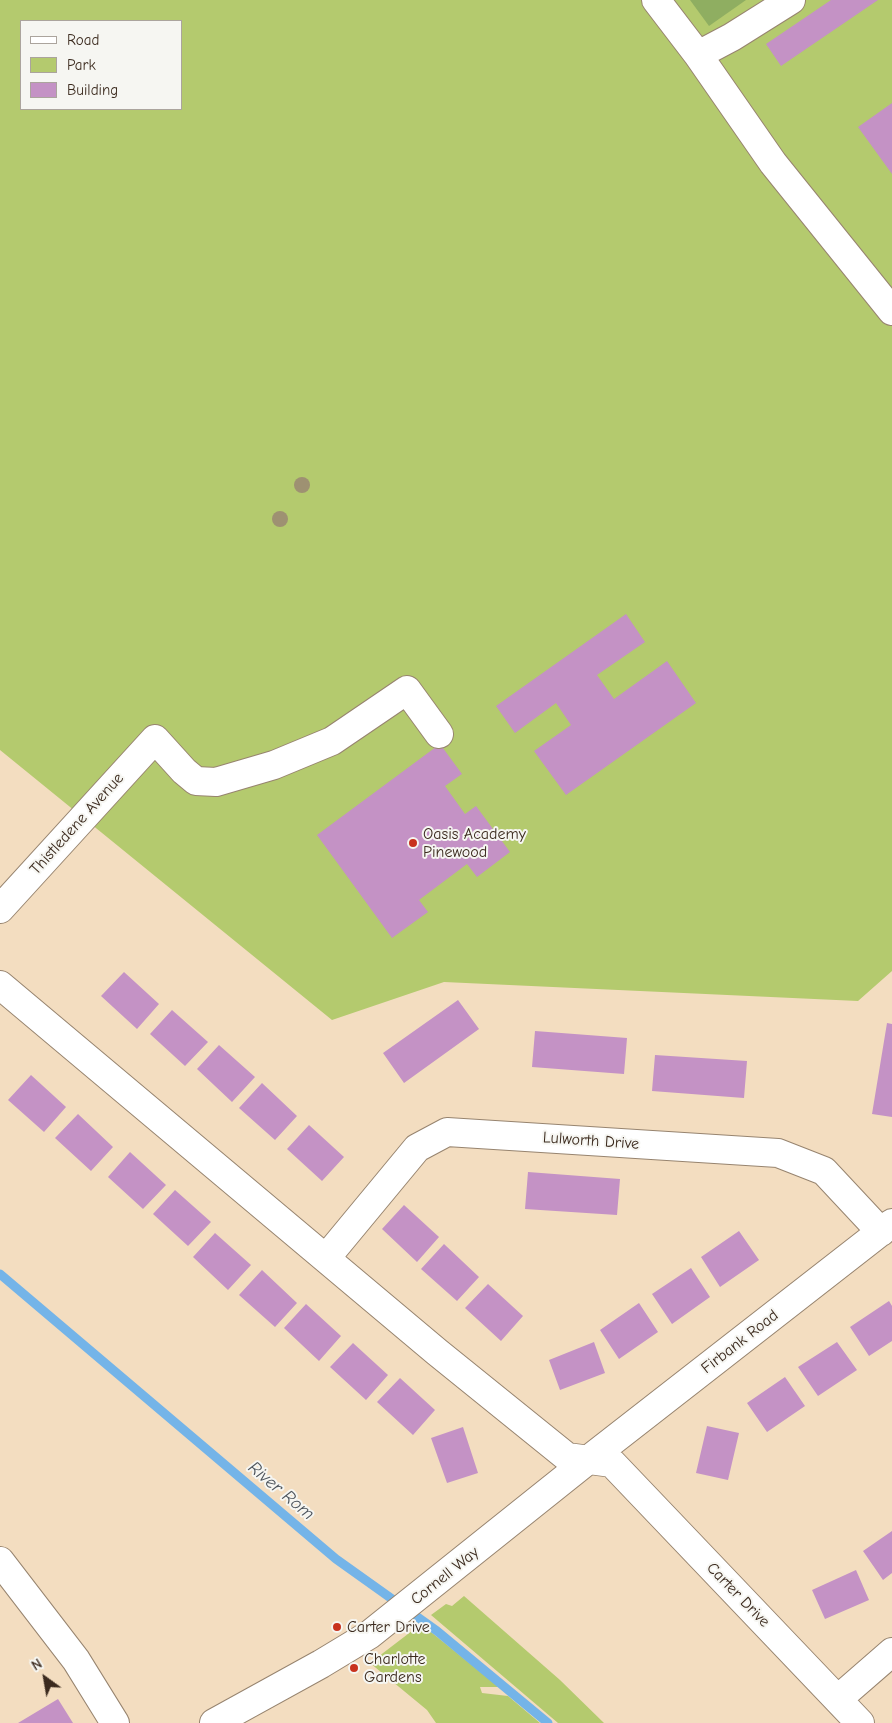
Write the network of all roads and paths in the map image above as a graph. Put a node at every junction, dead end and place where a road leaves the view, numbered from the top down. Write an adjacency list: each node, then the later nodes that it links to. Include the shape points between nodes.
1 (656, 0): 3 (street)
2 (791, 0): 3 (street)
3 (698, 55): 4 (street, via 773,164)
4 (892, 310)
5 (439, 734): 6 (street, Thistledene Avenue, via 408,690 332,741 274,765 216,782 196,781 155,739)
6 (0, 909)
7 (0, 985): 9 (street, Carter Drive)
8 (887, 1227): 9 (street, Lulworth Drive, via 824,1171 778,1153 447,1132 417,1148); 10 (street, Firbank Road)
9 (326, 1258): 10 (street, Carter Drive, via 567,1457)
10 (588, 1460): 13 (street, Carter Drive, via 612,1462); 14 (street, Cornell Way, via 369,1635)
11 (0, 1561): 15 (street, via 76,1660)
12 (892, 1652): 13 (street)
13 (838, 1699): 16 (street, Carter Drive)
14 (219, 1722)
15 (115, 1723)
16 (860, 1723)

